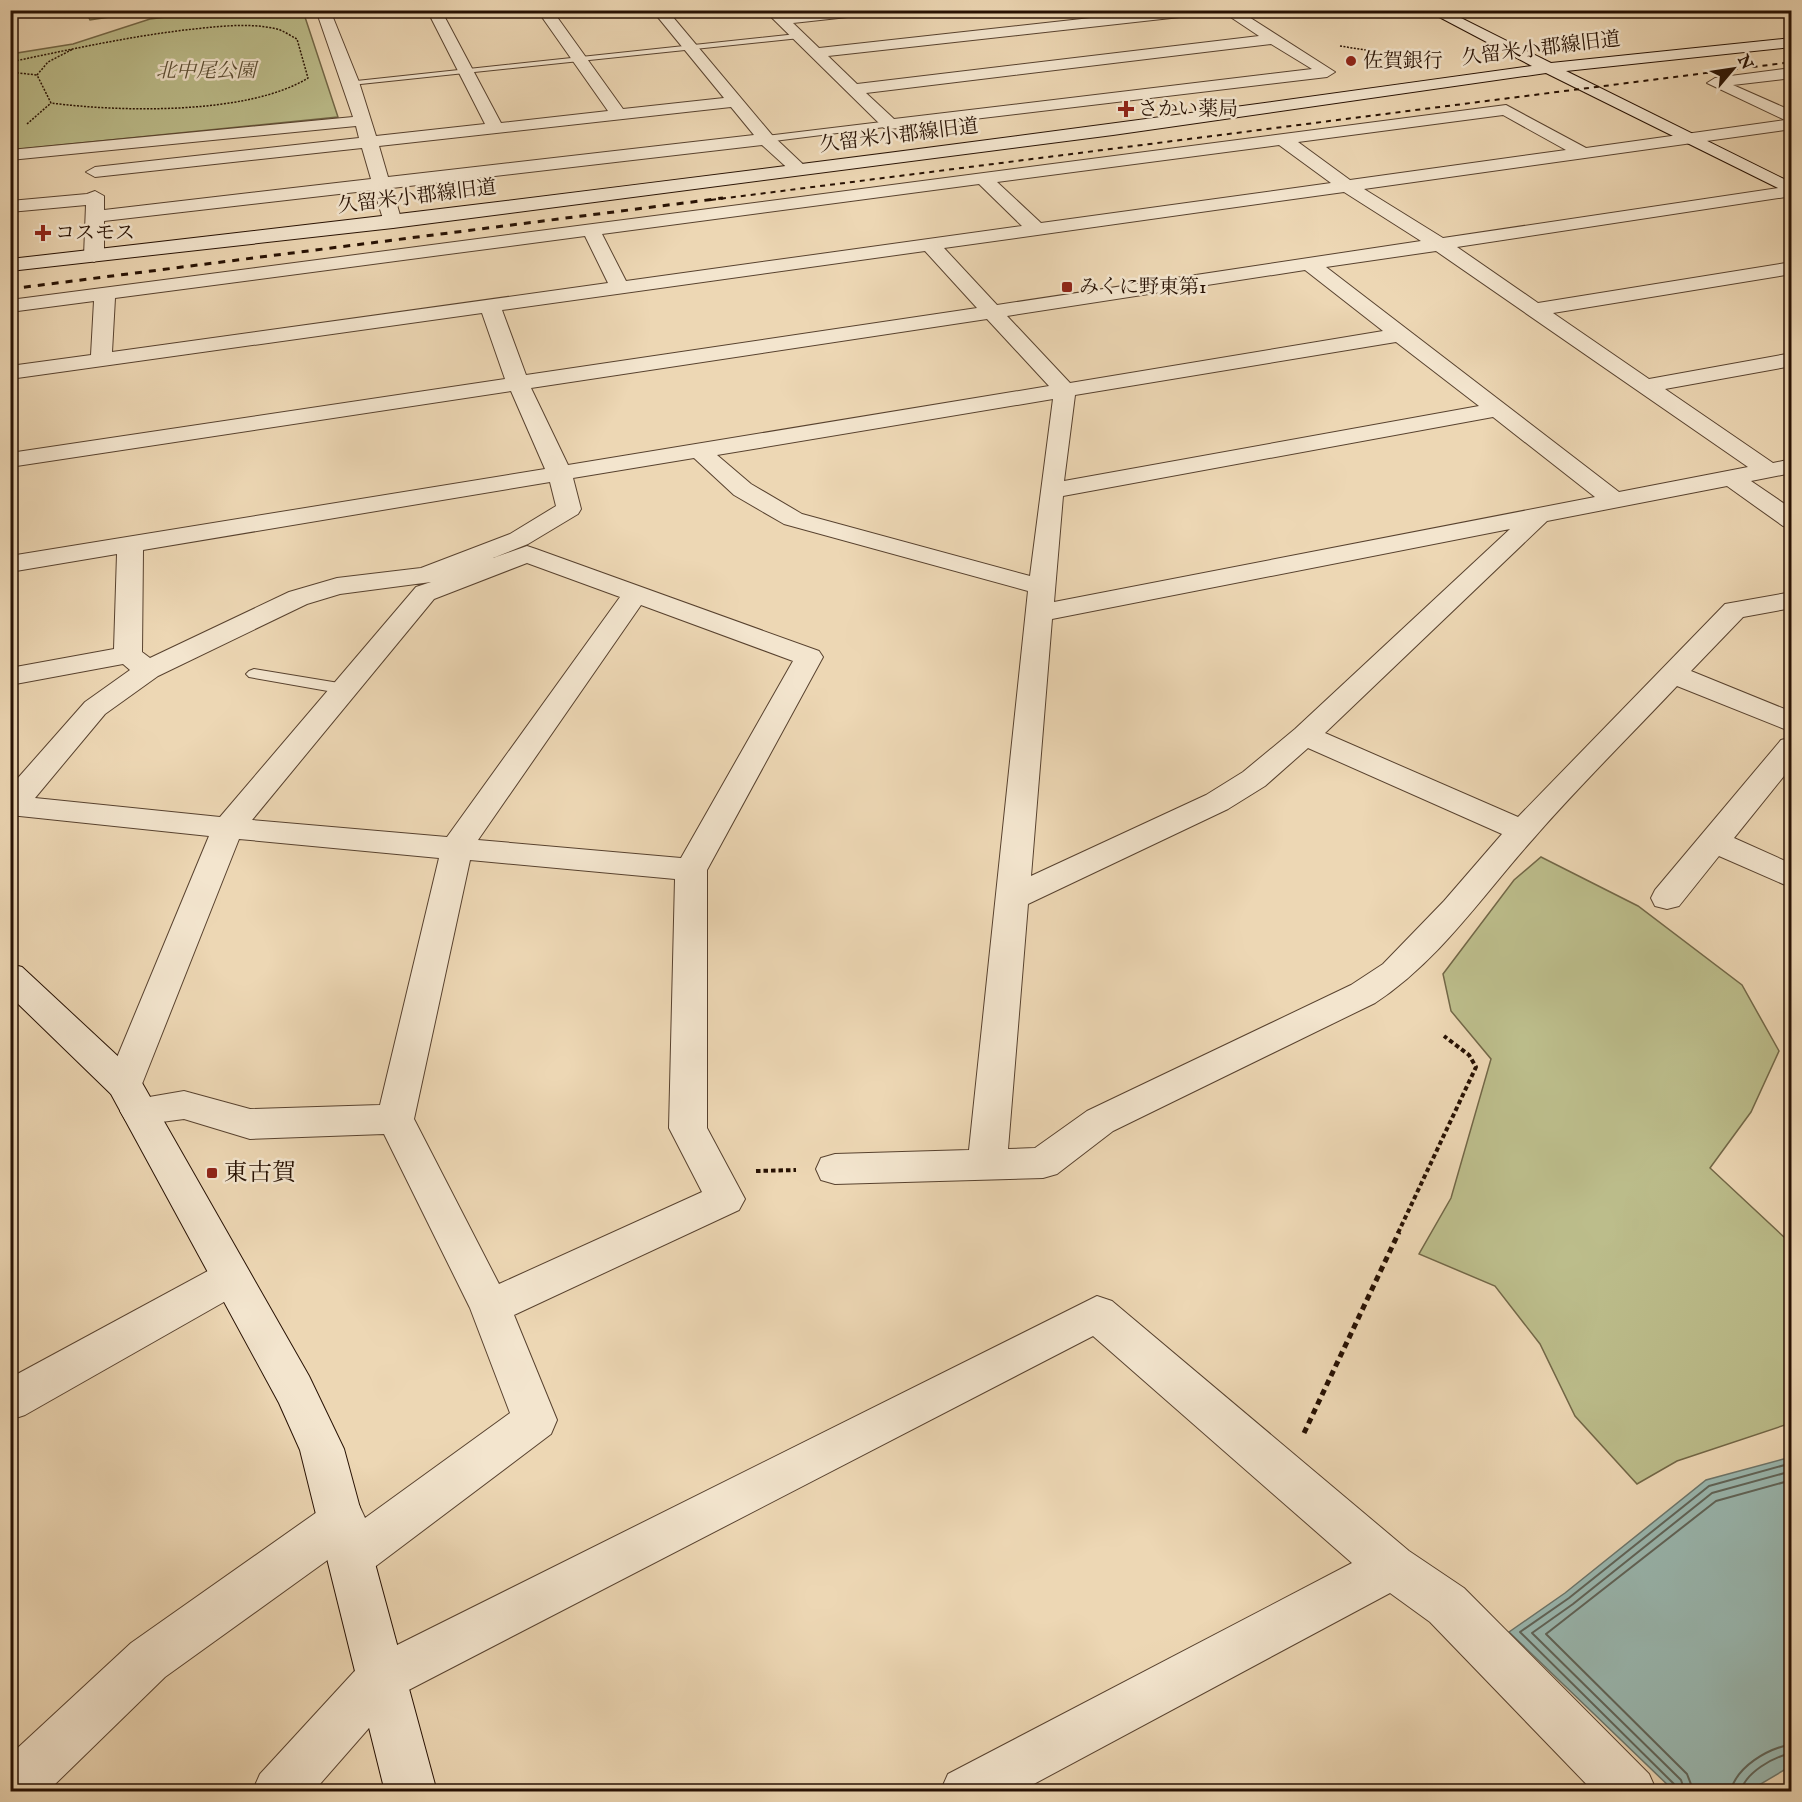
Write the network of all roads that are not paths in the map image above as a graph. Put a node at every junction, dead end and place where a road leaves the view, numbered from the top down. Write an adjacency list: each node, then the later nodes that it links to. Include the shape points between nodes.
1 (434, 10): 17 (street)
2 (544, 10): 15 (street)
3 (659, 10): 13 (street)
4 (875, 10): 9 (street)
5 (1208, 10): 14 (street)
6 (1227, 10): 11 (street)
7 (1433, 10): 16 (street)
8 (323, 11): 19 (street)
9 (776, 15): 10 (street)
10 (797, 36): 13 (lane); 14 (street)
11 (1275, 39): 20 (street); 21 (street, via 1327,72)
12 (1791, 42): 16 (street, 久留米小郡線旧道)
13 (689, 47): 15 (lane); 22 (street)
14 (816, 53): 20 (street)
15 (579, 59): 17 (lane); 23 (street)
16 (1548, 68): 29 (street, 久留米小郡線旧道); 32 (street)
17 (465, 70): 19 (lane); 28 (street)
18 (1791, 73): 24 (street, via 1715,83)
19 (351, 82): 25 (street)
20 (856, 89): 26 (street)
21 (1076, 101): 26 (street); 29 (street)
22 (734, 102): 23 (street); 30 (street)
23 (619, 115): 28 (street)
24 (1791, 117)
25 (362, 121): 33 (street); 34 (street)
26 (890, 124): 30 (lane)
27 (1791, 124): 32 (street)
28 (496, 129): 33 (street)
29 (1113, 130): 37 (street, 久留米小郡線旧道)
30 (766, 139): 37 (street); 40 (street)
31 (1282, 139): 36 (street, via 1506,110); 39 (street); 41 (street)
32 (1689, 139): 36 (street); 42 (street)
33 (369, 144): 38 (street); 40 (street)
34 (92, 146): 35 (street); 38 (street)
35 (10, 154)
36 (1586, 154): 41 (street)
37 (800, 170): 45 (street, 久留米小郡線旧道)
38 (95, 172): 44 (street)
39 (982, 177): 46 (street); 47 (street)
40 (382, 185): 44 (street); 45 (street)
41 (1348, 187): 47 (street); 48 (street)
42 (1791, 191): 48 (street)
43 (10, 207): 44 (street)
44 (95, 208): 50 (street)
45 (393, 222): 50 (street, 久留米小郡線旧道)
46 (591, 230): 54 (street); 55 (street)
47 (1037, 230): 49 (street)
48 (1439, 244): 51 (street); 58 (street)
49 (930, 245): 54 (street); 59 (street)
50 (94, 256): 52 (street, 久留米小郡線旧道)
51 (1309, 264): 59 (street); 60 (street)
52 (10, 265)
53 (1791, 268): 58 (street)
54 (620, 288): 57 (street)
55 (105, 293): 56 (street); 62 (street)
56 (10, 306)
57 (490, 306): 62 (street); 64 (street)
58 (1534, 310): 65 (street)
59 (992, 312): 64 (street); 66 (street)
60 (1400, 335): 66 (street); 67 (street)
61 (1791, 359): 65 (street)
62 (101, 361): 63 (street)
63 (10, 373)
64 (518, 383): 69 (street); 71 (street)
65 (1645, 386): 70 (street)
66 (1065, 390): 68 (street); 73 (street)
67 (1495, 410): 73 (street); 74 (street)
68 (699, 450): 71 (street); 80 (street, via 729,482 793,519)
69 (10, 460)
70 (1780, 468): 72 (street)
71 (559, 472): 77 (street); 82 (street, via 569,509 519,539 426,575 337,586 298,598)
72 (1731, 478): 74 (street); 76 (street)
73 (1051, 491): 80 (street)
74 (1616, 501): 75 (street)
75 (1538, 516): 80 (street); 88 (street)
76 (1791, 521)
77 (130, 546): 78 (street); 82 (street)
78 (10, 564)
79 (636, 593): 86 (street, via 527,554 425,593); 94 (street); 95 (street, via 809,657)
80 (1041, 600): 97 (street)
81 (1789, 602): 83 (street, via 1734,610)
82 (138, 662): 85 (street); 90 (street)
83 (1671, 673): 87 (street); 92 (street)
84 (254, 674): 86 (lane)
85 (10, 677)
86 (345, 689): 91 (street)
87 (1791, 723)
88 (1305, 735): 92 (street); 97 (street, via 1254,779 1217,802)
89 (1791, 746): 93 (street)
90 (11, 805): 91 (street)
91 (228, 828): 94 (street); 100 (street)
92 (1521, 831): 102 (street, via 1456,909 1395,973 1363,994 1100,1121 1043,1163)
93 (1713, 841): 96 (street); 98 (street)
94 (457, 848): 95 (street); 101 (street)
95 (691, 870): 105 (street, via 688,1128 725,1199)
96 (1791, 877)
97 (1013, 898): 102 (street)
98 (1667, 898)
99 (10, 976): 100 (street, via 71,1031)
100 (131, 1097): 101 (street, via 184,1105 250,1124); 104 (street)
101 (395, 1119): 105 (street)
102 (987, 1165): 103 (street)
103 (835, 1169)
104 (231, 1278): 106 (street); 107 (street, via 322,1449)
105 (490, 1307): 107 (street, via 535,1420)
106 (10, 1401)
107 (347, 1539): 109 (street); 110 (street, via 148,1659)
108 (1392, 1567): 109 (street, via 1097,1314); 113 (street); 114 (street, via 1447,1605)
109 (380, 1678): 111 (street); 112 (street)
110 (10, 1791)
111 (278, 1791)
112 (411, 1791)
113 (966, 1791)
114 (1631, 1791)

